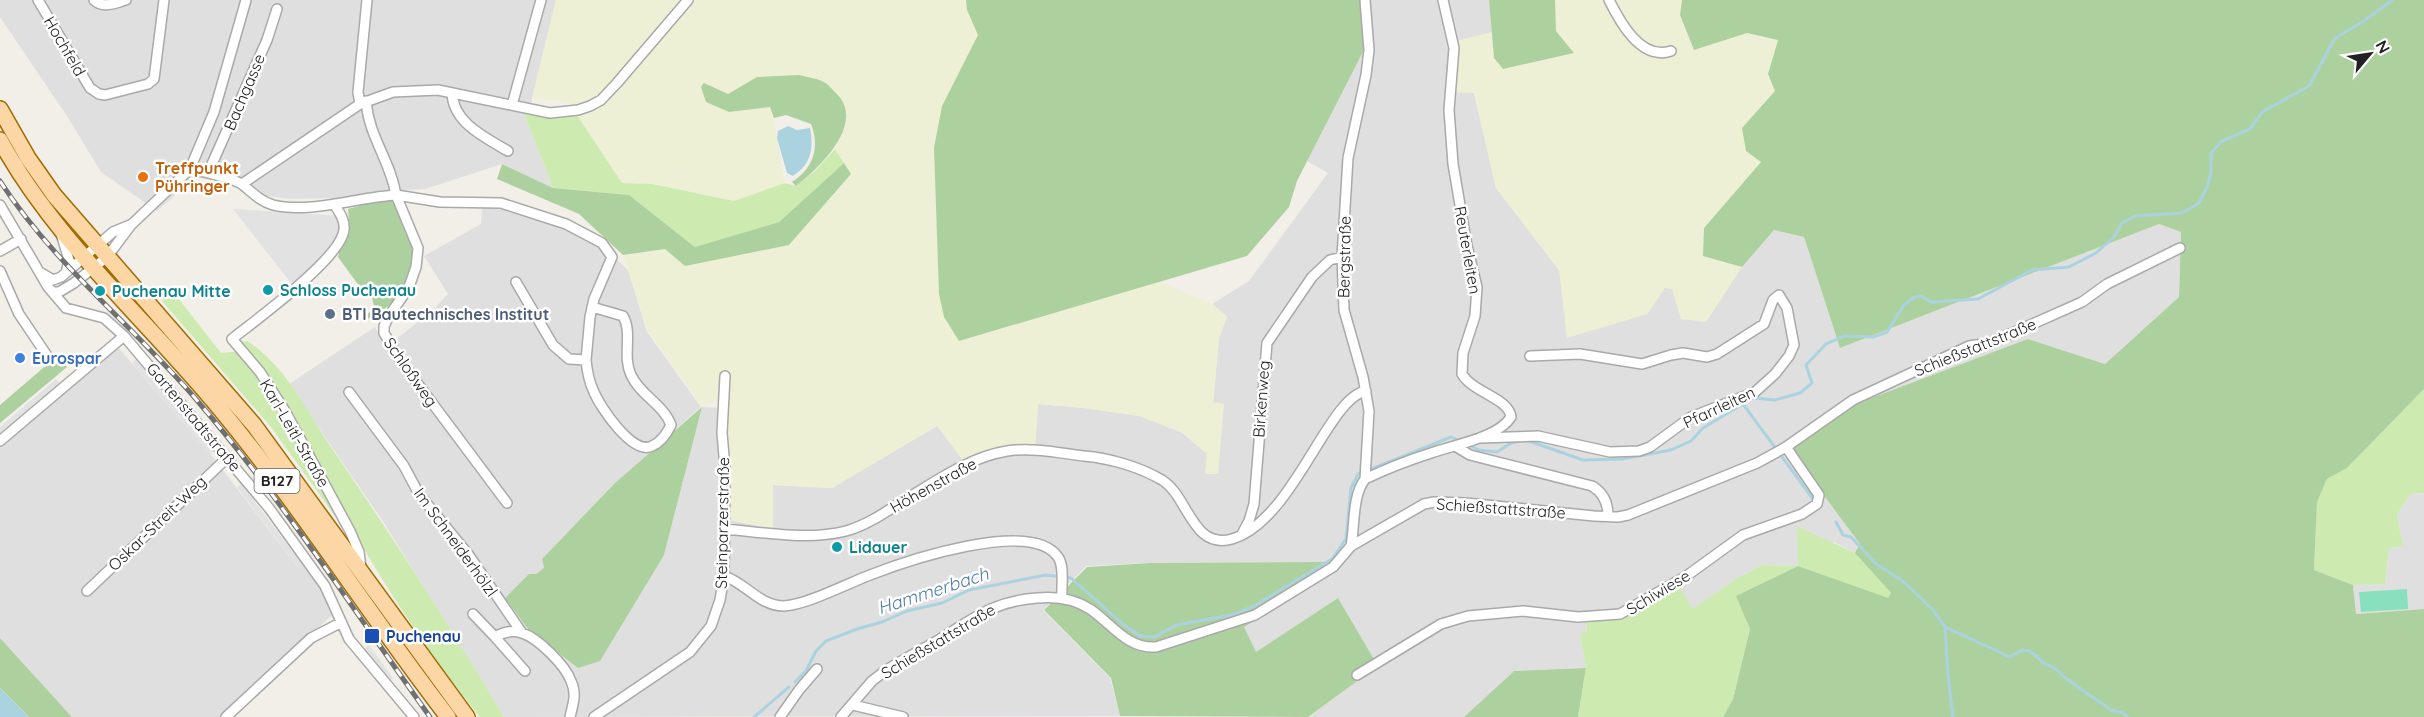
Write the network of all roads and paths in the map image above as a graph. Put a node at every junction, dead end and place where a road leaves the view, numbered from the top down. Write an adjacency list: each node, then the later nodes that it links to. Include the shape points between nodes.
1 (38, 0): 4 (street, Hochfeld, via 90,88 105,95 154,79)
2 (94, 0): 3 (street, via 100,5)
3 (126, 0)
4 (164, 0)
5 (246, 0): 20 (street, via 214,112)
6 (367, 0): 15 (street, via 358,92)
7 (541, 0): 16 (street)
8 (688, 0): 16 (street, via 601,100 564,112)
9 (1365, 0): 32 (street, Bergstraße, via 1369,50 1348,158)
10 (1443, 0): 46 (street, Reuterleiten, via 1454,48 1449,110 1453,164 1477,287 1462,374 1475,387 1507,406 1511,417 1503,426)
11 (1609, 0): 13 (street, via 1618,18 1646,49)
12 (277, 9): 21 (street, Bachgasse)
13 (1671, 51)
14 (452, 93): 15 (street, via 404,90); 16 (street); 19 (street, via 465,124)
15 (363, 103): 22 (street); 23 (street, via 393,175)
16 (512, 105)
17 (0, 109): 31 (main road, B127, via 43,181)
18 (0, 140): 27 (main road, B127)
19 (508, 151)
20 (190, 169): 21 (street); 26 (street)
21 (208, 173): 22 (street)
22 (242, 184): 24 (street, via 249,193 272,204)
23 (396, 195): 24 (street); 38 (street, via 440,202 501,203 551,218 603,243 612,257); 52 (street, Schloßweg, via 418,248 409,287 389,316 384,333)
24 (334, 204): 57 (street, Karl-Leitl-Straße, via 344,226 338,244 307,279 232,339 285,411 350,531 359,552)
25 (0, 205): 28 (street, Gartenstadtstraße)
26 (131, 225): 31 (street); 31 (street, via 113,232)
27 (59, 226): 31 (main road, B127); 35 (street, via 69,260)
28 (21, 239): 30 (street); 34 (street, Gartenstadtstraße)
29 (2180, 248): 49 (street, Schießstattstraße, via 2108,284 2082,302 1990,343 1969,346 1853,400)
30 (0, 250)
31 (96, 256): 35 (street); 37 (street, via 61,291); 57 (main road, B127, via 254,425); 71 (main road, B127, via 237,428)
32 (1342, 256): 44 (street, Bergstraße, via 1344,310); 55 (street, Birkenweg, via 1329,260 1312,277 1267,343 1254,504)
33 (0, 271): 41 (street, via 19,314)
34 (39, 272): 35 (street, via 53,280); 37 (street, Gartenstadtstraße)
35 (65, 274)
36 (516, 282): 42 (street, via 552,345 569,359)
37 (54, 292): 39 (street, Gartenstadtstraße, via 66,308 101,316)
38 (592, 307): 42 (street); 42 (street, via 623,316 627,323 625,354 630,374 671,425 653,446 637,444 612,422 594,393)
39 (124, 336): 47 (street); 50 (street, Gartenstadtstraße)
40 (1530, 356): 46 (street, Pfarrleiten, via 1580,354 1642,364 1683,353 1707,357 1764,324 1773,300 1779,295 1787,308 1794,345 1775,374 1755,392 1691,417 1639,451 1610,452 1538,436)
41 (48, 357)
42 (586, 360)
43 (725, 376): 54 (street, Steinparzerstraße)
44 (1366, 391): 51 (street, Bergstraße, via 1370,423); 55 (street, Höhenstraße, via 1346,403 1282,499 1251,531)
45 (349, 392): 63 (street, Im Schneiderhölzl)
46 (1479, 438): 48 (street, Reuterleiten)
47 (0, 441)
48 (1462, 444): 51 (street); 53 (street, Schießstattstraße, via 1470,455 1592,486 1604,497)
49 (1780, 450): 53 (street, Schießstattstraße, via 1628,515); 67 (street, Schiwiese, via 1817,490 1817,504 1794,518 1743,535 1685,577 1631,609 1600,616 1523,611 1468,616 1441,624)
50 (228, 457): 59 (street, Oskar-Streit-Weg); 62 (street, Gartenstadtstraße, via 325,586)
51 (1365, 475): 56 (street, Bergstraße)
52 (507, 503)
53 (1608, 516): 56 (street, Schießstattstraße, via 1434,502 1412,509)
54 (724, 529): 55 (street, Höhenstraße, via 813,536 849,530 980,458 1031,450 1088,456 1147,472 1174,489 1201,533 1224,540); 58 (street, Steinparzerstraße)
55 (1242, 534)
56 (1351, 546): 60 (street, Schießstattstraße, via 1333,567 1255,615 1156,647 1136,645 1083,605)
57 (361, 572): 72 (main road, B127)
58 (724, 576): 60 (street, via 762,600 791,605 930,555 989,543 1022,542 1042,546 1056,555 1061,568); 74 (street, Steinparzerstraße, via 711,626 696,647)
59 (87, 591)
60 (1062, 598): 68 (street, Schießstattstraße, via 1017,600 986,610 885,671)
61 (473, 614): 64 (street, Im Schneiderhölzl)
62 (340, 623): 69 (street, via 311,638); 70 (street, Gartenstadtstraße, via 354,646)
63 (522, 633): 64 (street, via 507,632); 73 (street, Im Schneiderhölzl, via 552,656 572,681 575,694)
64 (495, 638): 66 (street, Im Schneiderhölzl)
65 (817, 669): 75 (street)
66 (525, 671)
67 (1357, 675)
68 (853, 705): 76 (street, Schießstattstraße); 77 (street)
69 (226, 717)
70 (414, 717)
71 (448, 717)
72 (466, 717)
73 (570, 717)
74 (594, 717)
75 (780, 717)
76 (841, 717)
77 (903, 717)

